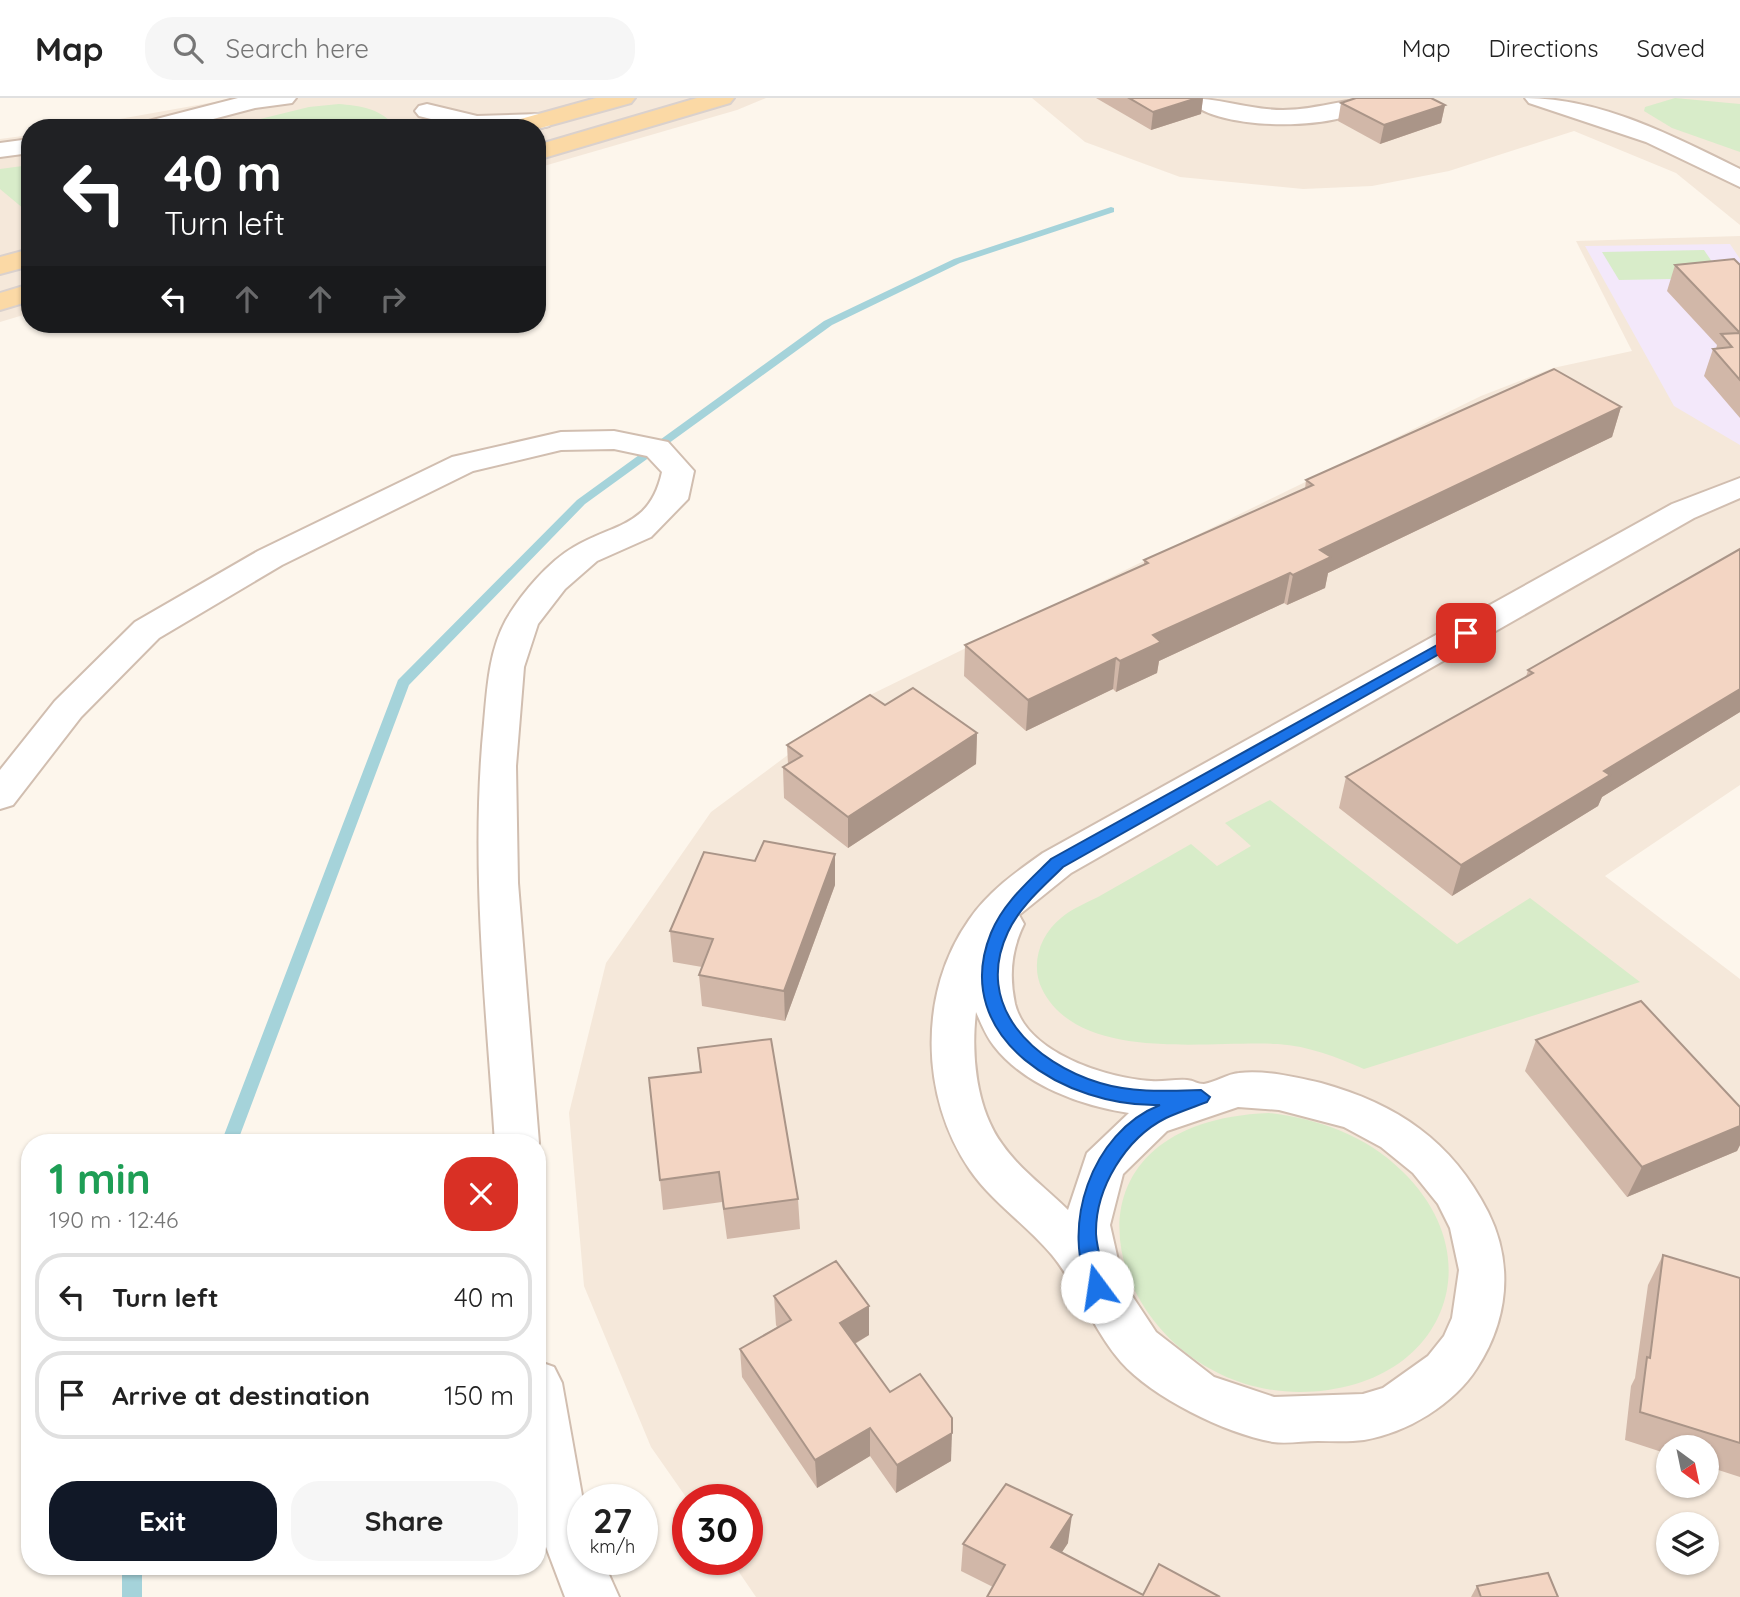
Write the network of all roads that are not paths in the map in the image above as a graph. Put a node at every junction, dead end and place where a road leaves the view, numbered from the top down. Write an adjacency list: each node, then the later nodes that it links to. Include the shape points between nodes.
1 (284, 98): 10 (street)
2 (623, 98): 12 (main road)
3 (722, 98): 14 (main road)
4 (1199, 98): 5 (street, via 1231,111 1285,118 1341,108)
5 (1367, 98)
6 (1537, 98): 8 (street)
7 (1597, 98): 8 (street)
8 (1569, 108): 16 (street, via 1656,137)
9 (421, 113): 11 (street)
10 (186, 119)
11 (455, 119)
12 (546, 119)
13 (21, 147): 15 (street)
14 (546, 149)
15 (0, 150)
16 (1740, 179)
17 (21, 260): 18 (main road)
18 (0, 266)
19 (21, 295): 20 (main road)
20 (0, 302)
21 (1740, 487): 23 (street, via 1683,511)
22 (0, 796): 25 (street, via 68,709 147,630 270,558 463,464 561,440 614,440 657,450 678,471 672,499 640,530 585,554 553,582 522,622 507,667 498,766 498,883)
23 (1057, 863): 24 (street, via 1022,898 999,932 990,966 991,998 1005,1028 1027,1054 1060,1075 1100,1090 1146,1098); 26 (street, via 1004,905 974,946 957,998 954,1074 958,1102 977,1145 1066,1235)
24 (1201, 1097): 26 (street, via 1159,1113 1137,1128 1105,1166 1088,1211 1087,1236); 26 (street, via 1266,1090 1322,1099 1376,1121 1425,1157 1461,1203 1480,1254 1480,1304 1461,1353 1444,1374 1395,1407 1366,1417 1334,1422 1269,1419 1206,1398 1151,1362 1110,1314)
25 (516, 1134)
26 (1097, 1287)
27 (546, 1451): 28 (street, via 574,1562)
28 (592, 1597)

